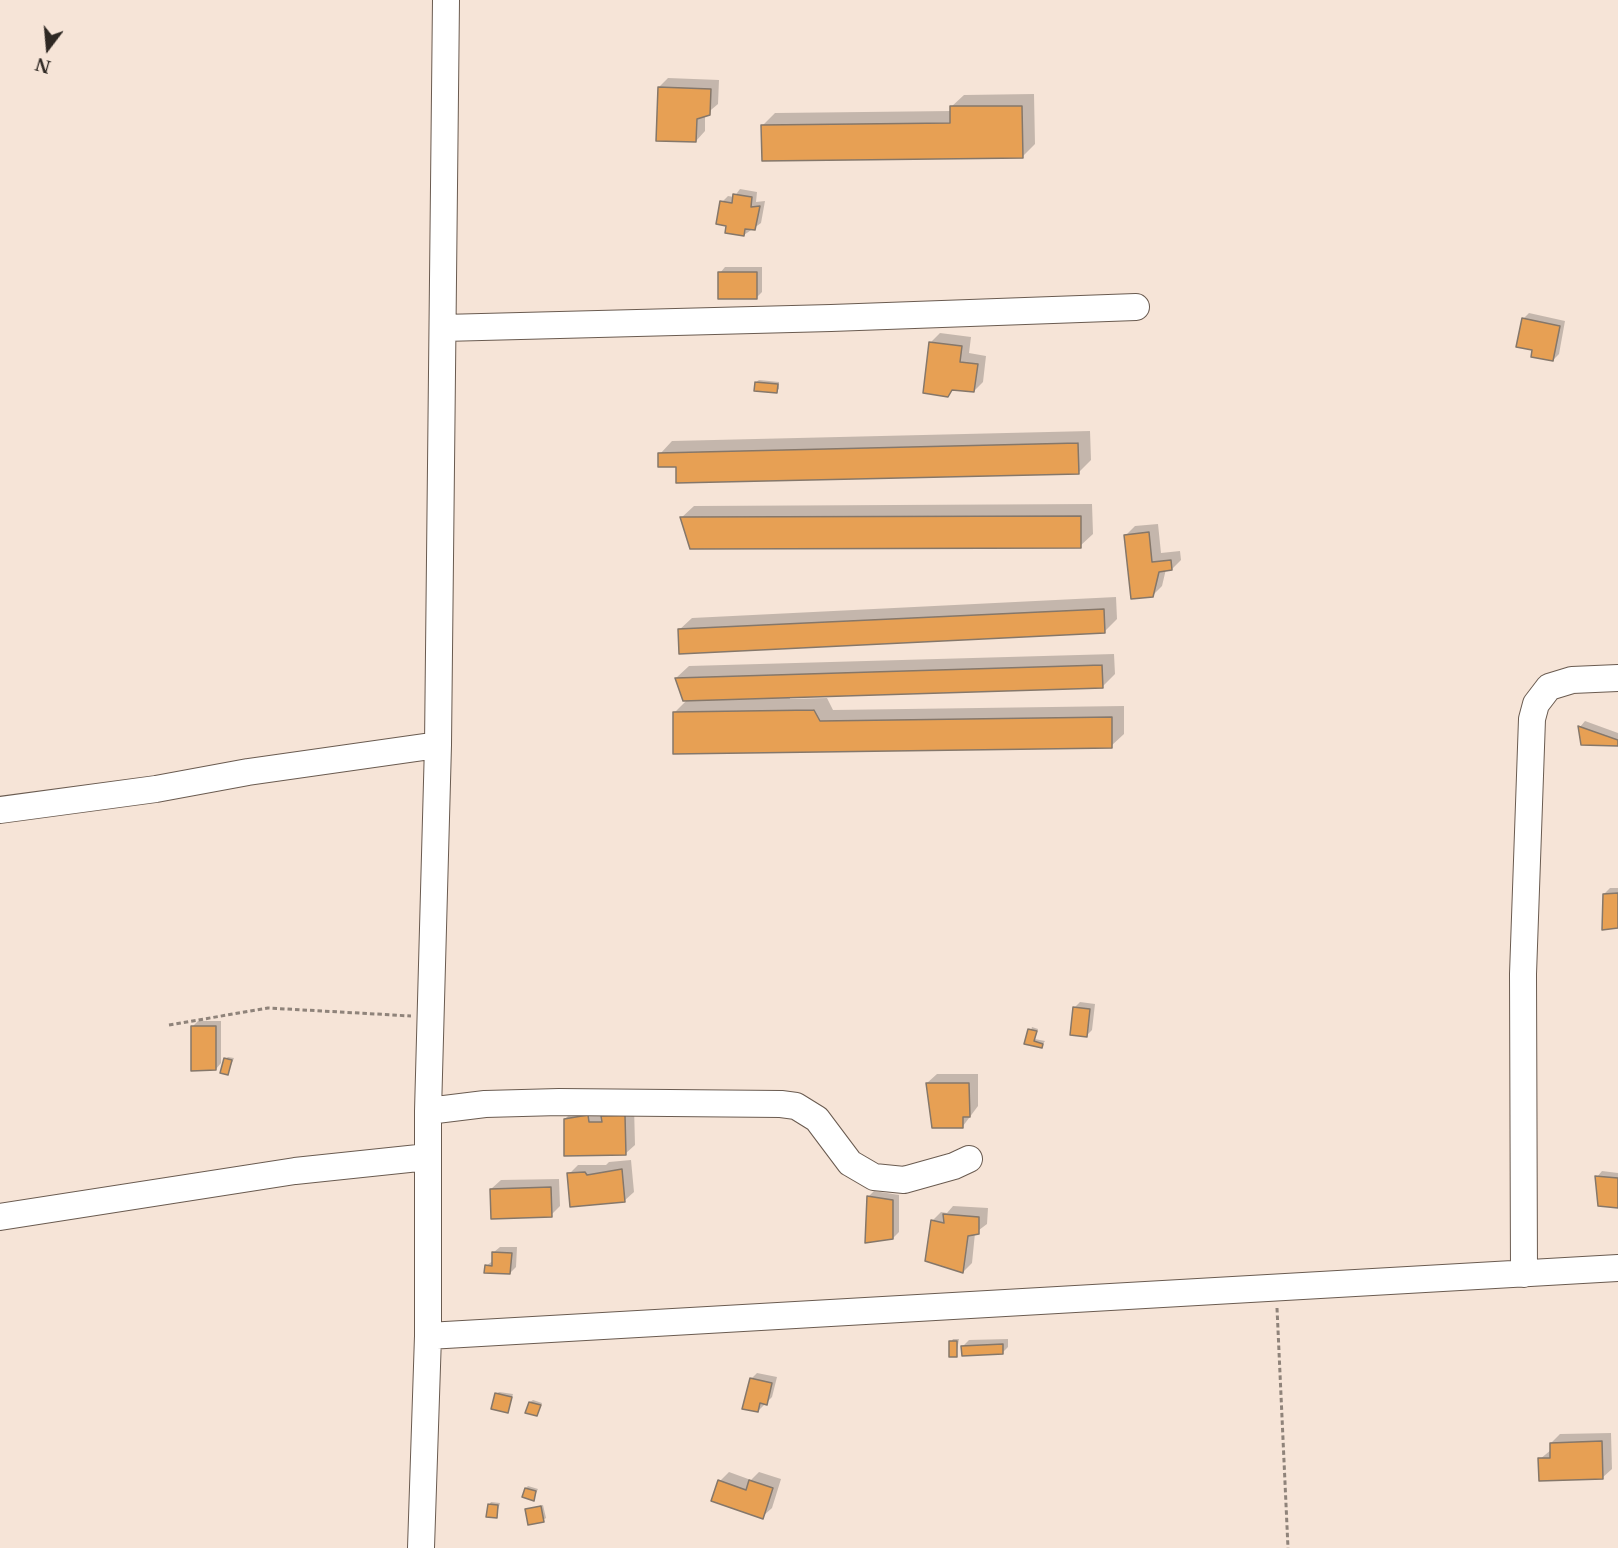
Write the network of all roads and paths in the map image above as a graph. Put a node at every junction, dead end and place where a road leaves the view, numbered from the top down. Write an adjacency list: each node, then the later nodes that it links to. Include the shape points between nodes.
1 (446, 0): 3 (street)
2 (1136, 307): 3 (street)
3 (443, 328): 5 (street)
4 (1618, 678): 14 (street, via 1572,680 1549,687 1536,704 1532,719 1523,985)
5 (438, 744): 6 (street); 7 (street)
6 (0, 810)
7 (431, 1018): 8 (path, via 268,1008); 9 (street)
8 (170, 1025)
9 (428, 1111): 10 (street); 11 (street, via 485,1104 559,1102 781,1104 796,1106 817,1119 850,1163 874,1177 904,1180)
10 (428, 1157): 12 (street, via 295,1171); 16 (street)
11 (969, 1159)
12 (0, 1217)
13 (1618, 1268): 14 (street)
14 (1524, 1274): 15 (street)
15 (1276, 1289): 16 (street); 18 (path)
16 (428, 1336): 17 (street)
17 (421, 1548)
18 (1288, 1548)

